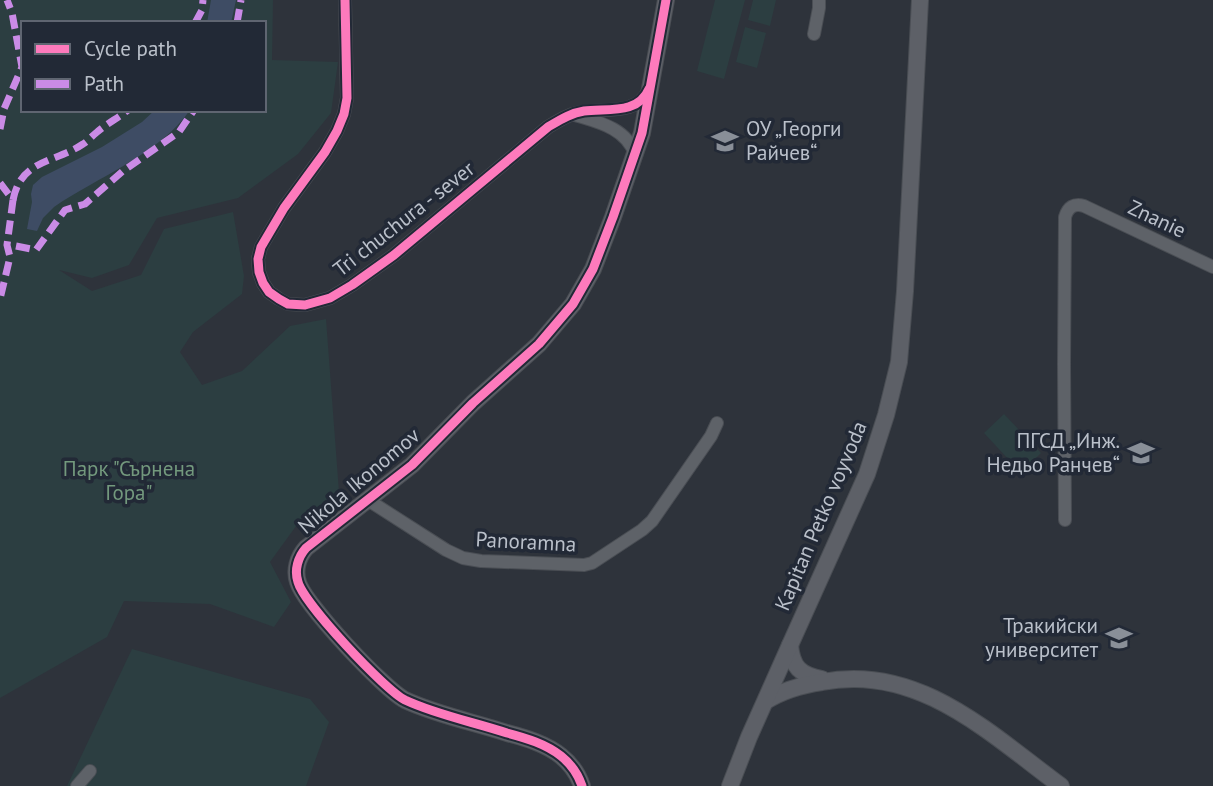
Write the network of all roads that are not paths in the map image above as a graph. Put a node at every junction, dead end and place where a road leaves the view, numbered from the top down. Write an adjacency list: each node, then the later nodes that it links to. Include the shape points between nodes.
1 (345, 0): 8 (street, Tri chuchura - sever, via 344,114 325,152 284,208 258,259 262,283 279,299 305,305 352,285 540,132)
2 (666, 0): 6 (street)
3 (819, 0): 5 (street)
4 (920, 0): 16 (street, Kapitan Petko voyvoda, via 899,362 867,474)
5 (814, 34)
6 (652, 82): 7 (street, via 642,100); 9 (street)
7 (617, 109): 8 (street); 9 (street, via 637,120)
8 (571, 114): 10 (street)
9 (642, 133): 10 (street, via 637,138); 11 (street)
10 (622, 134): 11 (street)
11 (635, 154): 14 (street, Nikola Ikonomov, via 593,269 565,315 412,464)
12 (1213, 267): 15 (street, Znanie, via 1084,206 1071,206 1067,211)
13 (717, 423): 14 (street, Panoramna, via 652,521 589,564 463,558)
14 (368, 500): 21 (street, Nikola Ikonomov, via 300,555 298,582 310,604 398,696 543,745 567,761)
15 (1065, 520)
16 (790, 645): 17 (street, via 792,659 802,672); 18 (street, Kapitan Petko voyvoda)
17 (828, 680): 18 (street); 23 (street, via 873,679 928,694 972,720)
18 (766, 701): 22 (street, Kapitan Petko voyvoda)
19 (90, 771): 20 (street)
20 (77, 786)
21 (582, 786)
22 (730, 786)
23 (1061, 786)

